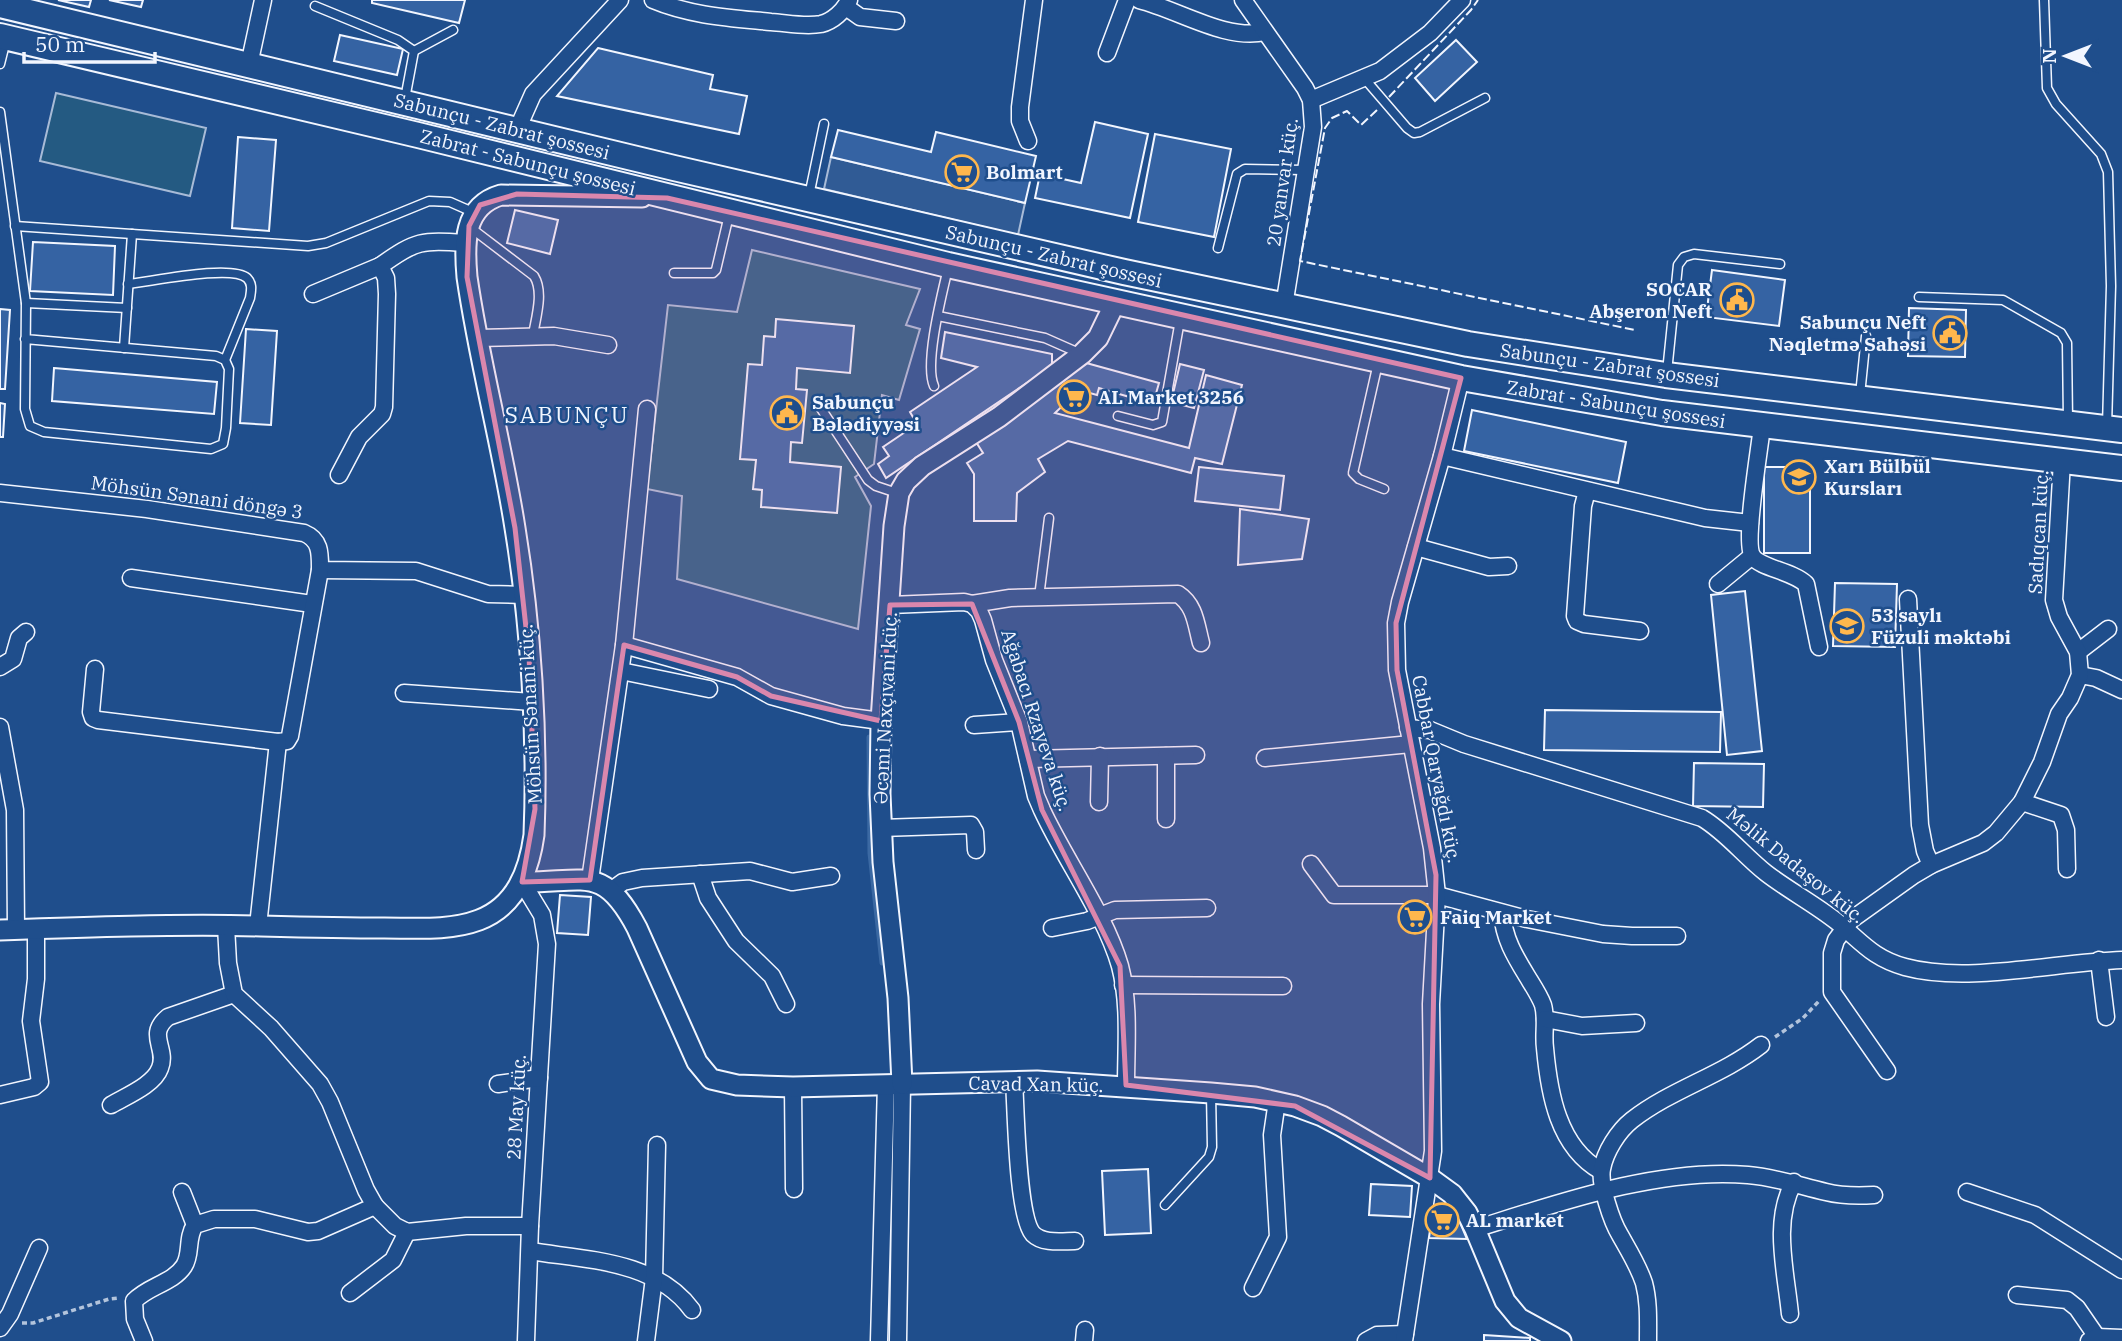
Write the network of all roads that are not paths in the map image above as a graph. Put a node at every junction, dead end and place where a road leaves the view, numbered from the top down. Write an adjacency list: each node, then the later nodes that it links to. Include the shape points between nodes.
1 (263, 0): 20 (street)
2 (621, 0): 27 (street, via 533,93)
3 (653, 0): 10 (street, via 710,16 794,24 821,24)
4 (1034, 0): 28 (street, via 1020,107)
5 (1127, 0): 18 (street)
6 (1139, 0): 15 (street, via 1228,32)
7 (1243, 0): 15 (street, 20 yanvar küç.)
8 (1462, 0): 21 (street, via 1430,33)
9 (2043, 0): 69 (lane, via 2047,88 2101,154 2108,172)
10 (847, 4): 13 (street, via 860,18)
11 (0, 5): 20 (main road, Sabunçu - Zabrat şossesi)
12 (315, 6): 17 (lane)
13 (896, 21)
14 (453, 30): 17 (lane)
15 (1265, 32): 23 (street, 20 yanvar küç.)
16 (4, 36): 19 (lane); 30 (main road, Zabrat - Sabunçu şossesi)
17 (414, 51): 24 (lane)
18 (1107, 53)
19 (0, 64)
20 (249, 65): 24 (main road, Sabunçu - Zabrat şossesi)
21 (1364, 78): 22 (lane, via 1413,133); 23 (street)
22 (1485, 98)
23 (1311, 100): 29 (street, 20 yanvar küç., via 1313,127)
24 (404, 102): 27 (main road, Sabunçu - Zabrat şossesi)
25 (0, 111): 33 (lane)
26 (824, 124): 31 (lane)
27 (517, 130): 31 (main road, Sabunçu - Zabrat şossesi)
28 (1028, 141)
29 (1307, 170): 36 (lane, via 1245,169 1237,174); 47 (street, 20 yanvar küç.)
30 (667, 198): 32 (main road, Zabrat - Sabunçu şossesi); 34 (street, via 517,194 491,198 480,205)
31 (809, 199): 40 (main road, Sabunçu - Zabrat şossesi)
32 (730, 212): 38 (main road, Zabrat - Sabunçu şossesi); 41 (lane, via 716,270)
33 (15, 226): 35 (lane); 45 (lane)
34 (470, 227): 35 (lane, via 450,202 429,201 308,246); 39 (street, via 420,242); 51 (lane, via 537,281 540,290); 53 (street, Möhsün Sənani küç., via 467,277)
35 (132, 234): 42 (lane)
36 (1218, 248)
37 (1780, 264): 60 (lane, via 1694,254 1684,257 1678,265)
38 (948, 265): 46 (main road, Zabrat - Sabunçu şossesi); 49 (lane)
39 (380, 267): 43 (street); 73 (street, via 387,294 384,407 359,437)
40 (1124, 272): 46 (main road); 47 (main road, Sabunçu - Zabrat şossesi)
41 (674, 273)
42 (128, 284): 48 (lane); 58 (lane, via 188,274 241,274 249,280 250,299)
43 (313, 294)
44 (1919, 297): 67 (lane, via 2003,300 2061,333 2067,343)
45 (26, 303): 48 (lane); 54 (lane)
46 (1115, 303): 50 (main road, Zabrat - Sabunçu şossesi); 57 (street, via 1098,338)
47 (1284, 306): 60 (main road, Sabunçu - Zabrat şossesi, via 1468,344)
48 (127, 309): 56 (lane)
49 (937, 316): 57 (lane, via 1045,338); 62 (lane, via 930,374)
50 (1180, 317): 59 (main road, Zabrat - Sabunçu şossesi); 66 (lane, via 1162,422 1153,425)
51 (533, 335): 53 (street); 55 (street)
52 (1866, 337): 63 (lane)
53 (478, 338): 86 (street, Möhsün Sənani küç.)
54 (25, 339): 56 (lane); 58 (lane, via 25,409 30,426 44,432 211,449 223,444 226,428 229,369)
55 (608, 345)
56 (124, 348): 58 (lane)
57 (1082, 354): 76 (street, via 999,417 922,466)
58 (225, 360)
59 (1379, 360): 61 (main road, Zabrat - Sabunçu şossesi); 74 (lane, via 1353,473)
60 (1666, 375): 63 (main road, Sabunçu - Zabrat şossesi)
61 (1461, 378): 68 (main road, Zabrat - Sabunçu şossesi); 70 (street, Cabbar Qaryağdı küç.)
62 (934, 386)
63 (1859, 398): 67 (main road, Sabunçu - Zabrat şossesi)
64 (820, 407): 76 (lane, via 868,480)
65 (646, 409): 96 (street)
66 (1118, 416)
67 (2068, 424): 69 (main road, Sabunçu - Zabrat şossesi)
68 (1762, 426): 71 (main road, Zabrat - Sabunçu şossesi); 79 (street)
69 (2115, 430)
70 (1442, 456): 75 (street); 80 (street, Cabbar Qaryağdı küç.)
71 (2062, 461): 72 (main road, Zabrat - Sabunçu şossesi); 98 (street, Sadıqcan küç., via 2054,600)
72 (2122, 468)
73 (339, 475)
74 (1384, 489)
75 (1587, 491): 79 (street, via 1704,518); 93 (street, via 1575,616 1584,624)
76 (899, 493): 91 (street, Əcəmi Naxçıvani küç.)
77 (0, 494): 83 (street, Möhsün Sənani döngə 3, via 147,509 304,533 318,543)
78 (1049, 518): 87 (lane)
79 (1750, 523): 81 (street)
80 (1416, 547): 82 (street, via 1489,568); 111 (street, Cabbar Qaryağdı küç., via 1396,624 1397,670)
81 (1752, 556): 85 (street); 97 (street, via 1806,584)
82 (1508, 566)
83 (320, 570): 86 (street, via 416,571 488,594); 89 (street)
84 (131, 578): 89 (street)
85 (1718, 584)
86 (524, 596): 106 (street, Möhsün Sənani küç.)
87 (1039, 597): 90 (street); 95 (street, via 1178,594 1194,612)
88 (1908, 599): 125 (street, via 1920,825)
89 (313, 604): 112 (street, via 290,736)
90 (972, 604): 91 (street); 108 (street, Ağabacı Rzayeva küç., via 983,620)
91 (890, 605): 107 (street, Əcəmi Naxçıvani küç.)
92 (2108, 629): 98 (street)
93 (1640, 631)
94 (26, 632): 99 (street, via 19,638 13,659)
95 (1201, 643)
96 (624, 645): 101 (street); 107 (street, via 737,677 771,696 843,716)
97 (1819, 647)
98 (2078, 652): 102 (street, Sadıqcan küç.)
99 (0, 667)
100 (95, 669): 112 (street, via 91,712 98,720)
101 (621, 671): 103 (street); 129 (street)
102 (2080, 675): 104 (street); 120 (street)
103 (709, 689)
104 (2122, 690)
105 (404, 693): 106 (street)
106 (532, 702): 130 (street, Möhsün Sənani küç., via 534,822 531,856)
107 (881, 721): 122 (street, Əcəmi Naxçıvani küç.)
108 (1019, 722): 109 (street); 118 (street, Ağabacı Rzayeva küç.)
109 (974, 725)
110 (0, 727): 140 (street, via 15,810)
111 (1408, 728): 113 (street, Cabbar Qaryağdı küç.); 138 (street, Məlik Dadaşov küç., via 1430,730 1702,818 1768,874)
112 (278, 742): 137 (street)
113 (1411, 744): 117 (street); 132 (street, Cabbar Qaryağdı küç., via 1433,848)
114 (1166, 755): 115 (street); 116 (street); 121 (street)
115 (1196, 755)
116 (1100, 756): 118 (street); 119 (street)
117 (1265, 758)
118 (1028, 759): 135 (street, Ağabacı Rzayeva küç., via 1042,810)
119 (1099, 802)
120 (2022, 802): 125 (street, via 1983,843); 126 (street, via 2061,815)
121 (1166, 819)
122 (881, 828): 123 (street, via 971,825); 157 (street, Əcəmi Naxçıvani küç., via 898,998)
123 (976, 850)
124 (1311, 864): 132 (street, via 1334,895)
125 (1931, 865): 138 (street)
126 (2067, 869)
127 (700, 874): 128 (street, via 750,871 792,882); 131 (street, via 630,879); 148 (street, via 708,898 736,941 772,976)
128 (831, 876)
129 (590, 880): 130 (street); 131 (street)
130 (522, 882): 137 (street, Möhsün Sənani küç., via 495,912 458,925); 154 (street, 28 May küç., via 542,915 546,936)
131 (612, 890): 159 (street, Cavad Xan küç., via 637,928 704,1072 722,1083)
132 (1437, 895): 134 (street); 166 (street, Cabbar Qaryağdı küç.)
133 (1207, 908): 135 (street, via 1126,909)
134 (1502, 913): 142 (street, via 1603,934); 150 (street, via 1509,947 1538,995)
135 (1098, 916): 139 (street); 145 (street, Ağabacı Rzayeva küç.)
136 (226, 926): 137 (street, Möhsün Sənani küç.); 141 (street, Möhsün Sənani küç.); 147 (street)
137 (258, 926)
138 (1844, 927): 143 (street, Məlik Dadaşov küç., via 1866,950 1906,968 1974,973); 153 (street, via 1832,953 1832,987)
139 (1052, 928)
140 (8, 929): 141 (street, Möhsün Sənani küç.)
141 (36, 929): 161 (street, via 31,1020 40,1082)
142 (1677, 936)
143 (2099, 960): 144 (street, Məlik Dadaşov küç.); 149 (street)
144 (2122, 960)
145 (1124, 985): 146 (street); 158 (street, Ağabacı Rzayeva küç.)
146 (1283, 986)
147 (234, 994): 163 (street, via 160,1024 160,1070); 174 (street, via 320,1084)
148 (786, 1004)
149 (2105, 1017)
150 (1545, 1019): 151 (street, via 1582,1026); 165 (street, via 1545,1047 1560,1123 1576,1151)
151 (1636, 1023)
152 (1761, 1045): 165 (street, via 1744,1059 1633,1119 1618,1135)
153 (1887, 1071)
154 (539, 1078): 156 (street); 176 (street, 28 May küç.)
155 (1014, 1081): 157 (street, Cavad Xan küç.); 158 (street, Cavad Xan küç.); 179 (street, via 1028,1226 1034,1236 1047,1241)
156 (498, 1084)
157 (894, 1084): 159 (street, Cavad Xan küç.); 196 (street); 197 (street, Əcəmi Naxçıvani küç.)
158 (1126, 1085): 160 (street, Cavad Xan küç.)
159 (793, 1087): 168 (street)
160 (1211, 1093): 162 (street, Cavad Xan küç.); 173 (lane, via 1209,1157)
161 (0, 1094)
162 (1277, 1101): 166 (street, Cavad Xan küç., via 1322,1116); 184 (street, via 1272,1135 1278,1237)
163 (111, 1105)
164 (657, 1145): 183 (street)
165 (1601, 1171): 169 (street)
166 (1430, 1178): 177 (street, Cavad Xan küç., via 1460,1203); 190 (street, Cabbar Qaryağdı küç.)
167 (1794, 1182): 169 (street, via 1713,1174); 172 (street, via 1826,1192); 188 (street, via 1783,1217)
168 (794, 1189)
169 (1605, 1191): 177 (street); 200 (street, via 1611,1218 1644,1285)
170 (182, 1192): 175 (street)
171 (1967, 1192): 182 (street, via 2035,1215)
172 (1874, 1195)
173 (1165, 1205)
174 (375, 1206): 175 (street, via 318,1231 255,1219 214,1219); 178 (street)
175 (195, 1225): 193 (street, via 184,1266 134,1301)
176 (530, 1226): 178 (street); 181 (street, 28 May küç.)
177 (1475, 1228): 199 (street, Cavad Xan küç., via 1511,1310)
178 (407, 1232): 185 (street, via 393,1260)
179 (1075, 1241)
180 (39, 1248): 189 (street)
181 (530, 1251): 183 (street, via 616,1264); 194 (street, 28 May küç.)
182 (2122, 1270)
183 (654, 1278): 187 (street, via 676,1291); 195 (street)
184 (1253, 1288)
185 (350, 1293)
186 (2017, 1295): 192 (street, via 2067,1300 2077,1308)
187 (692, 1310)
188 (1790, 1314)
189 (0, 1328)
190 (1404, 1337): 198 (street, via 1377,1335)
191 (2122, 1338): 192 (street)
192 (2093, 1339)
193 (144, 1341)
194 (526, 1341)
195 (646, 1341)
196 (879, 1341)
197 (898, 1341)
198 (1366, 1341)
199 (1561, 1341)
200 (1648, 1341)

